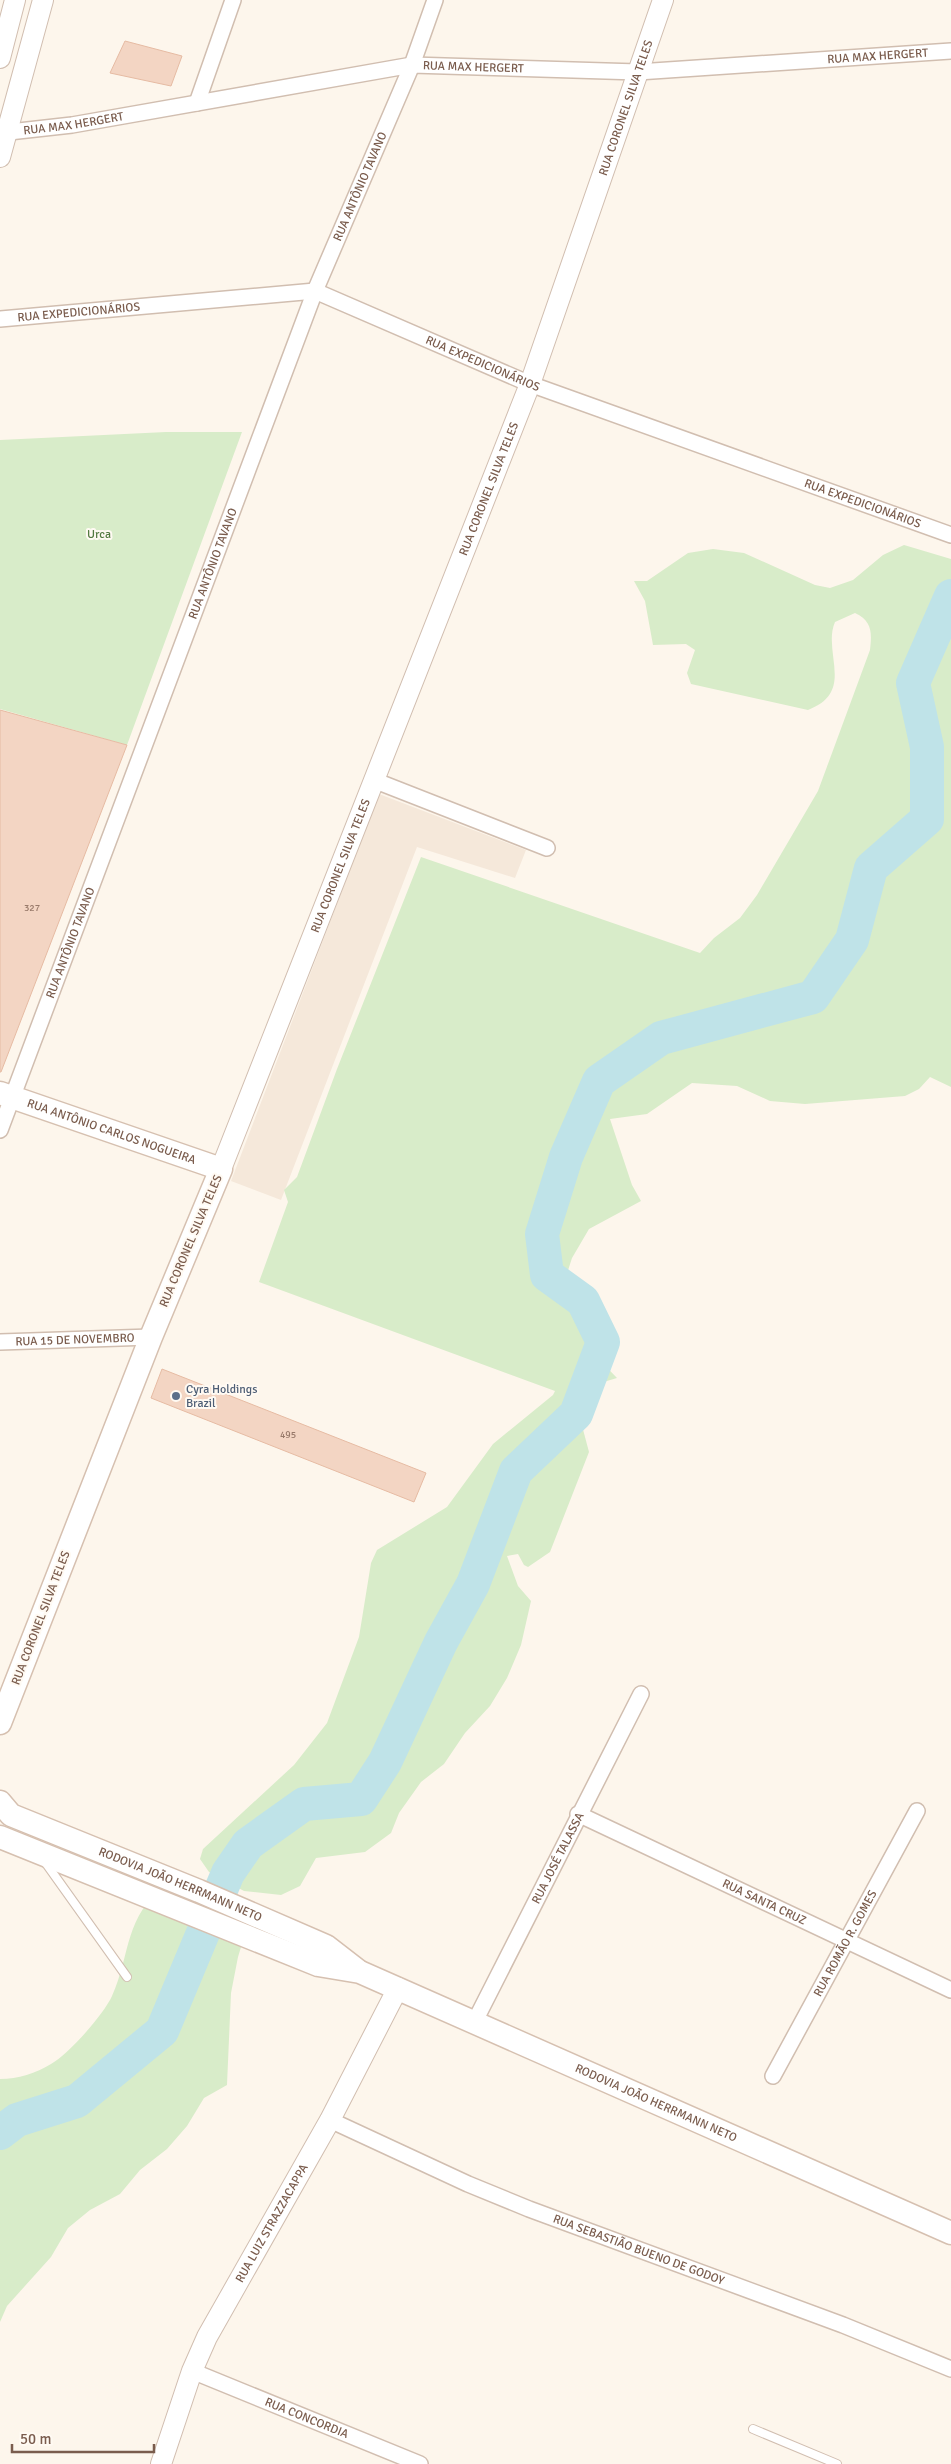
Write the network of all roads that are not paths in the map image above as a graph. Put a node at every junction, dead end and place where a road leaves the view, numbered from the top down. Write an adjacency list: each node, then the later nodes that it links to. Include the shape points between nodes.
1 (15, 0): 7 (street)
2 (43, 0): 11 (street)
3 (233, 0): 10 (street)
4 (435, 0): 8 (street, RUA ANTÔNIO TAVANO)
5 (663, 0): 9 (street, RUA CORONEL SILVA TELES)
6 (951, 51): 9 (street, RUA MAX HERGERT)
7 (0, 58)
8 (412, 65): 9 (street, RUA MAX HERGERT); 10 (street, RUA MAX HERGERT); 13 (street, RUA ANTÔNIO TAVANO)
9 (638, 72): 15 (street, RUA CORONEL SILVA TELES)
10 (197, 103): 11 (street, RUA MAX HERGERT, via 72,125)
11 (4, 132): 12 (street)
12 (0, 157)
13 (315, 291): 14 (street, RUA EXPEDICIONÁRIOS); 15 (street, RUA EXPEDICIONÁRIOS); 19 (street, RUA ANTÔNIO TAVANO)
14 (0, 319)
15 (530, 384): 16 (street, RUA EXPEDICIONÁRIOS); 17 (street, RUA CORONEL SILVA TELES)
16 (951, 535)
17 (376, 781): 18 (street); 21 (street, RUA CORONEL SILVA TELES)
18 (547, 848)
19 (7, 1094): 20 (street, RUA ANTÔNIO TAVANO); 21 (main road, RUA ANTÔNIO CARLOS NOGUEIRA)
20 (0, 1130)
21 (221, 1169): 22 (main road, RUA CORONEL SILVA TELES)
22 (151, 1337): 23 (street, RUA 15 DE NOVEMBRO); 25 (main road, RUA CORONEL SILVA TELES)
23 (0, 1342)
24 (641, 1694): 28 (street, RUA JOSÉ TALASSA)
25 (0, 1723)
26 (0, 1802): 31 (main road, RODOVIA JOÃO HERRMANN NETO, via 11,1815)
27 (917, 1811): 32 (street, RUA ROMÃO R. GOMES)
28 (578, 1814): 32 (street, RUA SANTA CRUZ); 37 (street, RUA JOSÉ TALASSA)
29 (0, 1837): 30 (main road, RODOVIA JOÃO HERRMANN NETO)
30 (38, 1852): 31 (main road, RODOVIA JOÃO HERRMANN NETO); 34 (lane)
31 (195, 1901): 33 (main road, RODOVIA JOÃO HERRMANN NETO, via 246,1935 318,1965); 33 (main road, RODOVIA JOÃO HERRMANN NETO, via 256,1915 326,1946)
32 (847, 1941): 36 (street, RUA SANTA CRUZ); 38 (street, RUA ROMÃO R. GOMES)
33 (360, 1972): 35 (main road, RODOVIA JOÃO HERRMANN NETO)
34 (127, 1977)
35 (398, 1988): 37 (main road, RODOVIA JOÃO HERRMANN NETO); 39 (street, RUA LUIZ STRAZZACAPPA)
36 (951, 1990)
37 (474, 2023): 40 (main road, RODOVIA JOÃO HERRMANN NETO)
38 (774, 2076)
39 (330, 2120): 41 (street, RUA SEBASTIÃO BUENO DE GODOY, via 529,2209 843,2325); 42 (street, RUA LUIZ STRAZZACAPPA, via 207,2337)
40 (951, 2233)
41 (951, 2369)
42 (192, 2371): 44 (street, RUA LUIZ STRAZZACAPPA); 45 (street, RUA CONCORDIA)
43 (753, 2429): 46 (lane)
44 (161, 2464)
45 (420, 2464)
46 (838, 2464)

